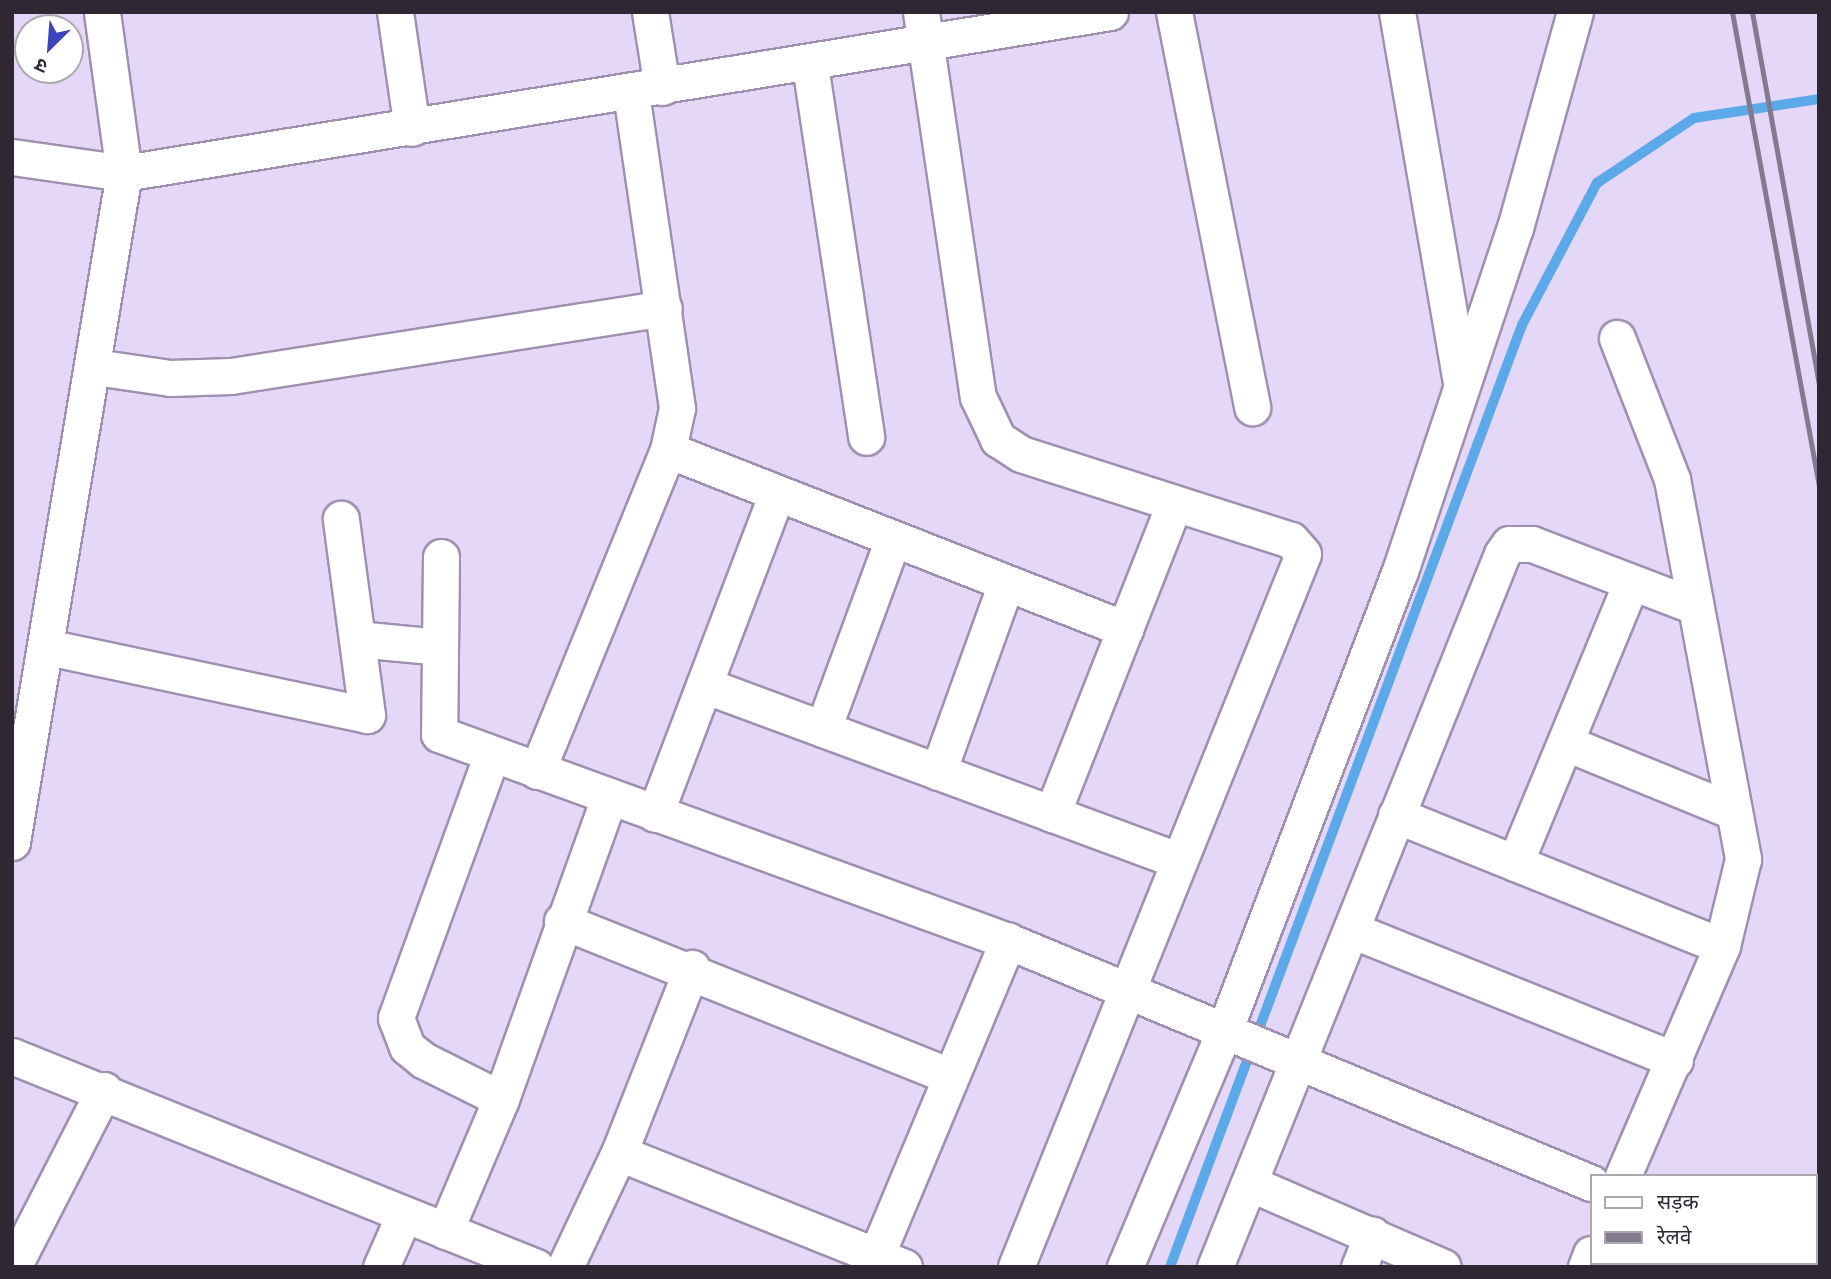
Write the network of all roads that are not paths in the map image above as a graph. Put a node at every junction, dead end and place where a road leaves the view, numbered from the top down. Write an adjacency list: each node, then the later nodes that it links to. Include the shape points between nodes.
1 (102, 12): 13 (street)
2 (395, 12): 11 (street)
3 (650, 12): 10 (street)
4 (1110, 12): 8 (street)
5 (1174, 12): 18 (street)
6 (1397, 12): 17 (street)
7 (1575, 12): 17 (street)
8 (924, 26): 9 (street); 22 (street, via 986,423 1020,454)
9 (810, 65): 10 (street); 19 (street)
10 (647, 90): 11 (street); 14 (street)
11 (412, 128): 13 (street)
12 (12, 158): 13 (street)
13 (124, 173): 16 (street)
14 (664, 308): 16 (street, via 231,376 170,378); 20 (street, via 677,382)
15 (1617, 338): 28 (street, via 1672,479)
16 (95, 367): 32 (street)
17 (1462, 387): 53 (street, via 1400,571)
18 (1252, 407)
19 (866, 437)
20 (668, 450): 21 (street); 37 (street)
21 (777, 493): 24 (street); 33 (street)
22 (1174, 505): 29 (street); 45 (street, via 1291,540 1303,554)
23 (341, 519): 30 (street)
24 (893, 538): 26 (street); 34 (street)
25 (441, 557): 31 (street)
26 (1006, 583): 29 (street); 38 (street)
27 (1631, 583): 28 (street); 35 (street); 43 (street, via 1532,544 1509,544 1493,565)
28 (1692, 605): 40 (street)
29 (1125, 629): 42 (street)
30 (357, 639): 31 (street); 32 (street, via 367,715)
31 (440, 647): 36 (street, via 439,734)
32 (47, 648): 44 (street)
33 (704, 685): 34 (street); 41 (street)
34 (822, 729): 38 (street)
35 (1566, 743): 40 (street); 46 (street)
36 (492, 754): 37 (street); 59 (street, via 396,1018 407,1047 423,1060)
37 (537, 771): 39 (street)
38 (938, 772): 42 (street)
39 (609, 797): 41 (street); 47 (street)
40 (1733, 811): 50 (street, via 1744,859)
41 (655, 814): 49 (street)
42 (1052, 814): 45 (street)
43 (1396, 815): 46 (street); 48 (street)
44 (12, 842)
45 (1177, 860): 52 (street)
46 (1515, 863): 50 (street)
47 (562, 921): 51 (street); 59 (street)
48 (1354, 930): 55 (street); 56 (street)
49 (1008, 941): 52 (street); 57 (street)
50 (1722, 946): 56 (street)
51 (692, 968): 57 (street); 60 (street)
52 (1129, 990): 53 (street); 73 (street)
53 (1229, 1032): 55 (street); 74 (street)
54 (12, 1056): 58 (street)
55 (1288, 1057): 62 (street); 63 (street)
56 (1675, 1060): 61 (street)
57 (949, 1076): 67 (street)
58 (104, 1090): 64 (street); 69 (street)
59 (500, 1099): 66 (street)
60 (619, 1153): 67 (street); 72 (street)
61 (1624, 1174)
62 (1249, 1183): 65 (street); 75 (street)
63 (1590, 1183)
64 (404, 1215): 66 (street); 70 (street)
65 (1372, 1235): 68 (street); 76 (street)
66 (459, 1246): 71 (street)
67 (890, 1261)
68 (1441, 1266)
69 (13, 1267)
70 (381, 1267)
71 (536, 1267)
72 (565, 1267)
73 (1016, 1267)
74 (1125, 1267)
75 (1215, 1267)
76 (1359, 1267)

